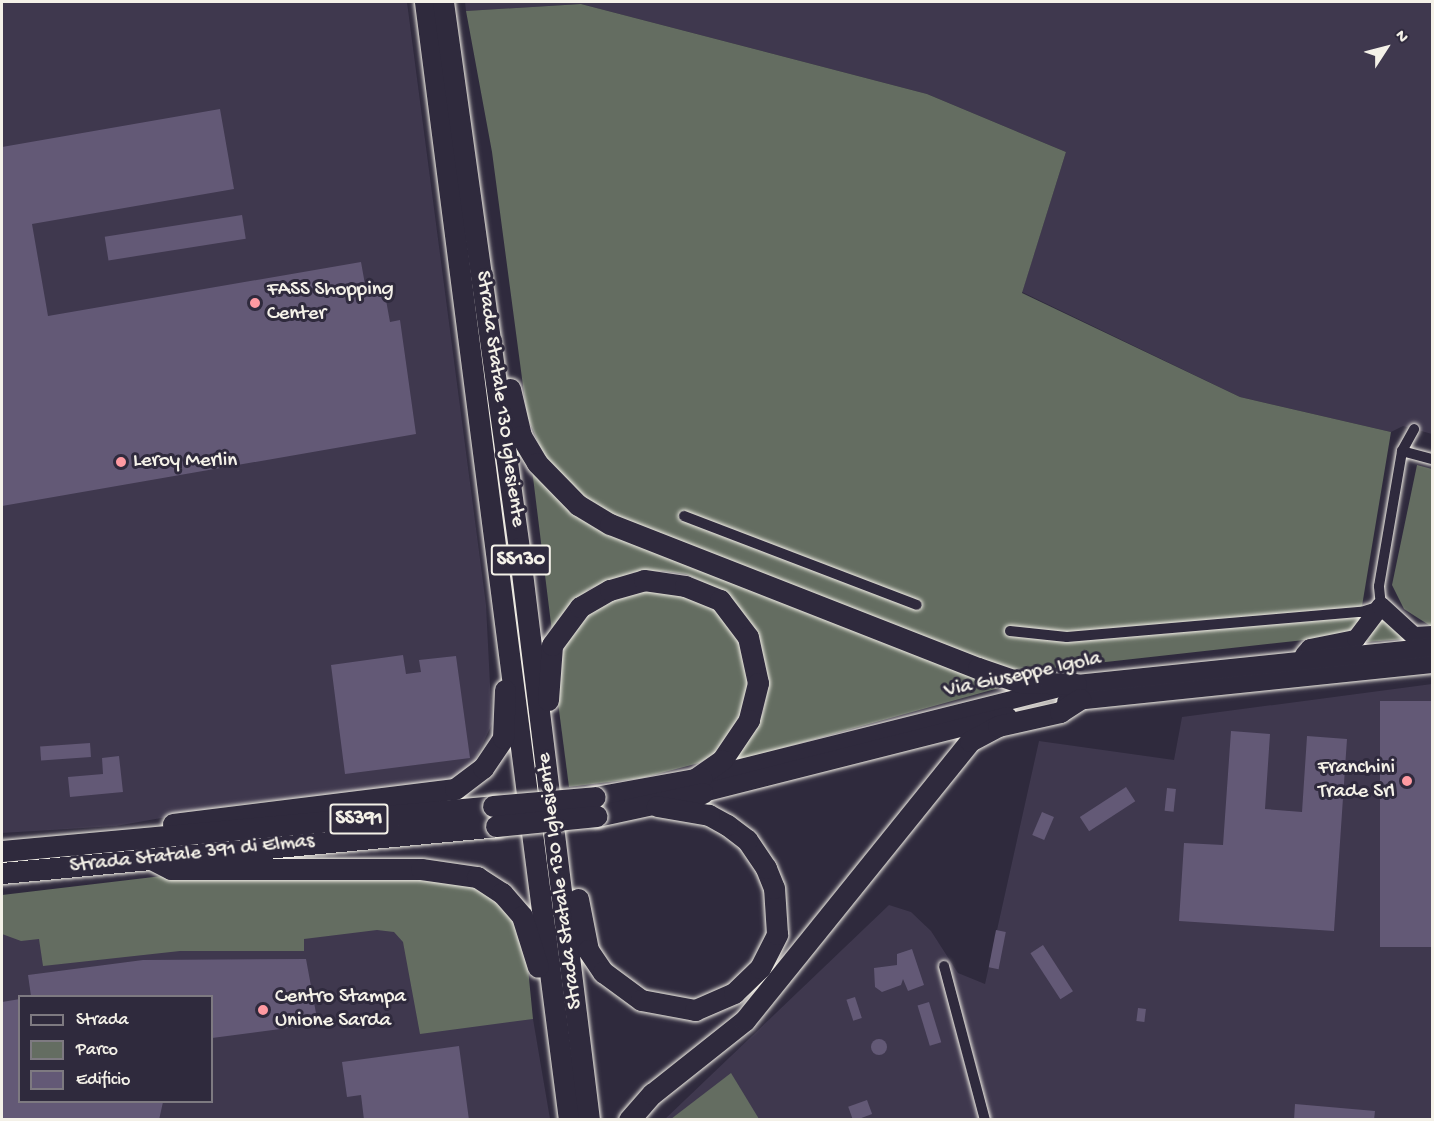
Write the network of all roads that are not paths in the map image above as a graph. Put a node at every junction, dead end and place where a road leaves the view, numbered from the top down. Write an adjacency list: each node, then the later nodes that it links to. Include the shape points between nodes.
1 (425, 2): 12 (highway, Strada Statale 130 Iglesiente / SS130)
2 (443, 2): 3 (highway, Strada Statale 130 Iglesiente / SS130)
3 (484, 295): 16 (highway, via 498,318 521,436 537,463 578,505 610,524 978,668 1019,682); 17 (highway, Strada Statale 130 Iglesiente / SS130)
4 (1414, 429): 5 (street)
5 (1402, 451): 6 (street); 9 (street)
6 (1432, 459)
7 (684, 516): 8 (street)
8 (918, 605)
9 (1381, 606): 10 (street, via 1078,636); 11 (main road, via 1414,636); 14 (main road, via 1356,639 1310,648)
10 (1010, 631)
11 (1432, 635)
12 (509, 639): 23 (highway, via 503,738 483,768 455,789 243,812 164,826); 32 (highway, Strada Statale 130 Iglesiente / SS130)
13 (1432, 647): 14 (main road, Via Giuseppe Igola)
14 (1300, 660): 16 (main road, Via Giuseppe Igola)
15 (1432, 664): 16 (main road, Via Giuseppe Igola)
16 (1078, 691): 18 (main road, Via Giuseppe Igola); 35 (highway, via 1060,712 998,726 970,741 745,1020 652,1094)
17 (545, 746): 18 (highway, via 552,645 580,607 610,590 644,580 685,586 720,600 748,637 758,683 749,720 722,760); 26 (highway, Strada Statale 130 Iglesiente / SS130)
18 (699, 784): 19 (highway, Strada Statale 391 di Elmas / SS391); 20 (highway, Strada Statale 391 di Elmas / SS391)
19 (596, 806): 20 (highway, Strada Statale 391 di Elmas / SS391); 21 (highway, Strada Statale 391 di Elmas / SS391, bridge)
20 (657, 807): 26 (highway, via 709,814 727,825 747,840 770,878 777,934 760,968 734,993 695,1010 660,1006 626,992 588,950 574,868)
21 (494, 816): 23 (highway, Strada Statale 391 di Elmas / SS391); 27 (highway, Strada Statale 391 di Elmas / SS391)
22 (2, 838): 24 (highway, via 52,838)
23 (146, 838): 24 (highway, Strada Statale 391 di Elmas / SS391)
24 (64, 845): 25 (highway, Strada Statale 391 di Elmas / SS391)
25 (2, 851)
26 (558, 853): 34 (highway, Strada Statale 130 Iglesiente / SS130)
27 (151, 859): 28 (highway, Strada Statale 391 di Elmas / SS391); 32 (highway, via 171,869 421,869 477,877 502,893 522,916 535,946 548,1037)
28 (62, 868): 29 (highway, Strada Statale 391 di Elmas / SS391); 30 (highway, via 44,881)
29 (2, 873)
30 (2, 888)
31 (944, 966): 36 (street)
32 (563, 1069): 33 (highway, Strada Statale 130 Iglesiente / SS130)
33 (569, 1119)
34 (589, 1119)
35 (629, 1119)
36 (985, 1119)

